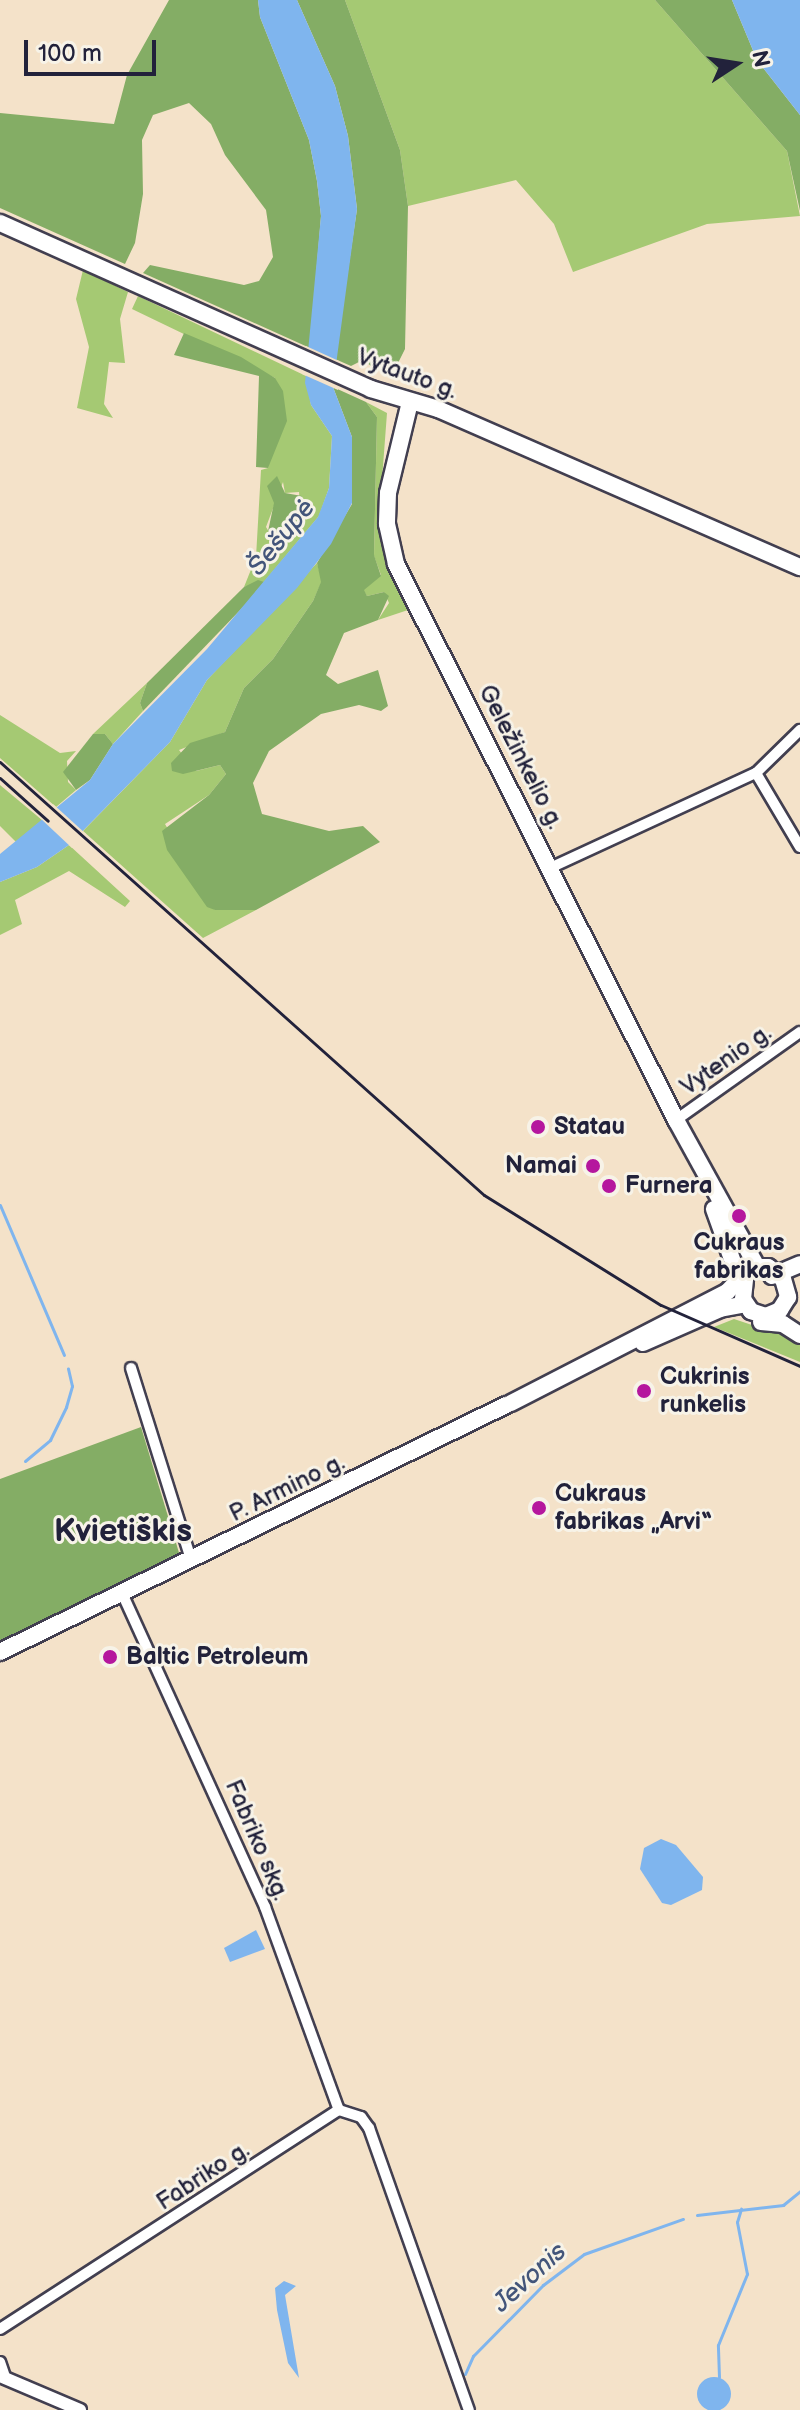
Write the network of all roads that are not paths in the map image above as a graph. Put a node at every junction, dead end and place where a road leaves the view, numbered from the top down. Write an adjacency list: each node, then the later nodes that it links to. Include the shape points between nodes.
1 (0, 223): 2 (main road, Vytauto g.)
2 (410, 402): 3 (main road, Vytauto g., via 438,409); 7 (main road, Geležinkelio g., via 388,493 392,549)
3 (800, 567)
4 (800, 730): 5 (street)
5 (756, 773): 6 (street); 7 (street)
6 (800, 847)
7 (550, 868): 9 (main road, Geležinkelio g.)
8 (800, 1032): 9 (street, Vytenio g.)
9 (676, 1120): 12 (main road, Geležinkelio g.); 12 (main road, Geležinkelio g., via 719,1221)
10 (800, 1264): 12 (main road, P. Armino g.)
11 (800, 1274): 12 (main road, P. Armino g.)
12 (766, 1289): 13 (main road, P. Armino g.); 13 (main road, P. Armino g., via 732,1289); 14 (main road, Geležinkelio g.); 15 (main road, Geležinkelio g.)
13 (704, 1312): 16 (main road, via 735,1312 758,1322 783,1324); 18 (main road, P. Armino g.)
14 (800, 1316)
15 (800, 1328)
16 (800, 1335)
17 (131, 1368): 18 (street)
18 (191, 1560): 19 (main road, P. Armino g.)
19 (122, 1593): 20 (main road, P. Armino g.); 21 (street, Fabriko skg., via 265,1907)
20 (0, 1652)
21 (339, 2110): 22 (street, Fabriko g.); 26 (street, via 361,2117 369,2128)
22 (0, 2329)
23 (0, 2362): 24 (street)
24 (3, 2378): 25 (street)
25 (80, 2410)
26 (469, 2410)

